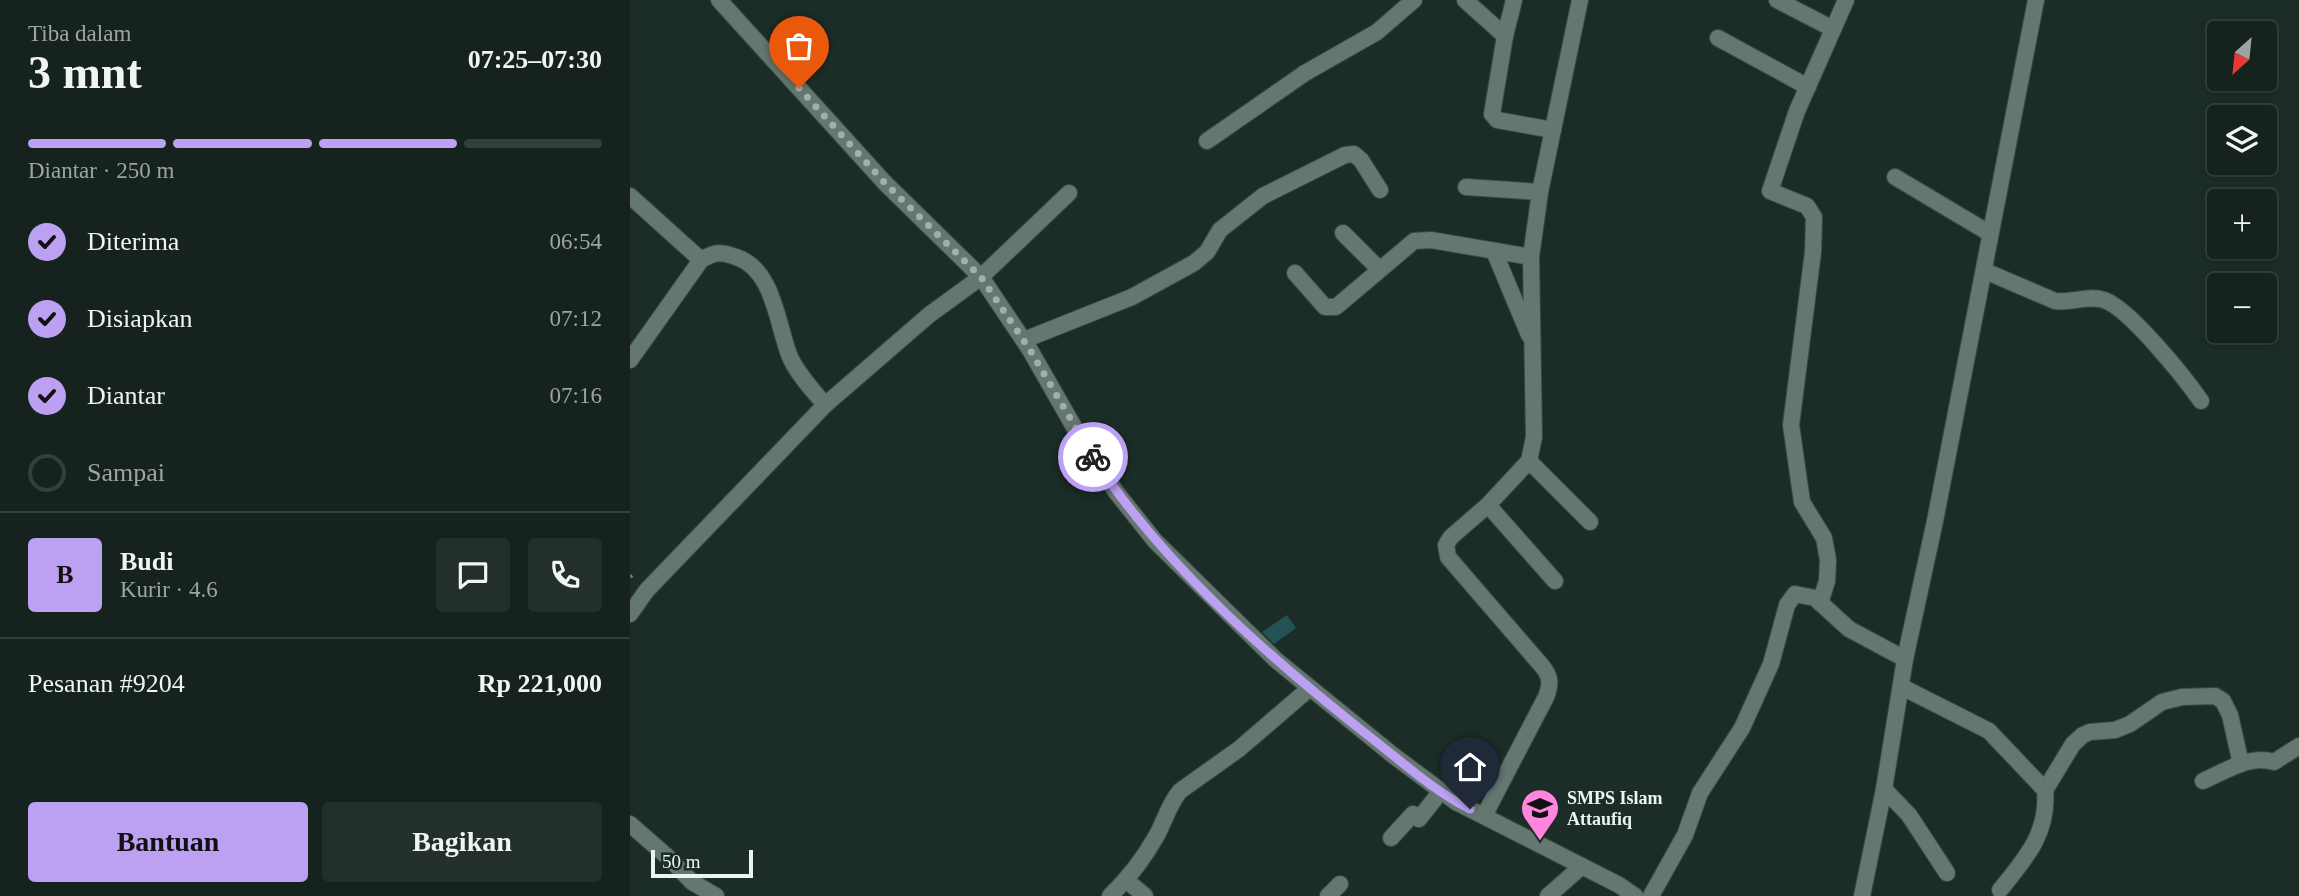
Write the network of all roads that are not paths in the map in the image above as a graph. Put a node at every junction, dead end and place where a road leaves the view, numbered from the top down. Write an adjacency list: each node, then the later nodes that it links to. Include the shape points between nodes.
1 (719, 0): 29 (street, via 885,183)
2 (1413, 0): 14 (street, via 1377,32 1306,73)
3 (1465, 0): 10 (street)
4 (1514, 0): 10 (street)
5 (1580, 0): 13 (street)
6 (1777, 0): 9 (street)
7 (1846, 0): 9 (street)
8 (2036, 0): 22 (street)
9 (1833, 29): 12 (street)
10 (1505, 36): 13 (street, via 1494,118)
11 (1718, 38): 12 (street)
12 (1808, 87): 39 (street, via 1770,191 1807,206 1814,217 1791,425 1802,502 1824,538 1828,560 1828,581)
13 (1553, 130): 18 (street)
14 (1207, 141)
15 (1895, 177): 22 (street)
16 (1466, 187): 18 (street)
17 (1380, 190): 30 (street, via 1362,160 1345,155 1263,196 1220,230 1194,263 1132,297)
18 (1540, 192): 24 (street)
19 (1069, 193): 29 (street)
20 (630, 196): 25 (street)
21 (1343, 233): 26 (street)
22 (1989, 233): 27 (street)
23 (1494, 250): 24 (street); 26 (street, via 1424,239 1407,245); 31 (street)
24 (1531, 257): 31 (street)
25 (701, 260): 32 (street); 34 (street, via 715,253 729,254 756,270 767,286 791,359)
26 (1378, 269): 28 (street, via 1331,309)
27 (1984, 271): 33 (street, via 2056,301 2108,301 2167,357); 41 (street)
28 (1295, 273)
29 (981, 277): 30 (street); 34 (street, via 929,315)
30 (1024, 340): 43 (street, via 1116,492 1155,541 1276,660)
31 (1532, 343): 35 (street, via 1534,437)
32 (630, 360)
33 (2201, 401)
34 (825, 405): 40 (street, via 655,581)
35 (1529, 461): 36 (street); 37 (street)
36 (1488, 505): 38 (street); 50 (street, via 1451,537 1446,545 1448,557 1550,681)
37 (1590, 522)
38 (1555, 581)
39 (1820, 603): 41 (street, via 1849,629); 62 (street, via 1796,594 1787,605 1771,664 1742,728 1700,793 1685,835)
40 (630, 614)
41 (1905, 659): 42 (street)
42 (1902, 687): 47 (street); 48 (street, via 1989,731)
43 (1311, 688): 49 (street); 55 (street, via 1180,791 1157,835)
44 (2299, 746): 45 (street, via 2274,762 2264,759)
45 (2241, 764): 46 (street); 48 (street, via 2223,701 2215,696 2182,697 2162,702 2115,730 2083,735)
46 (2203, 781)
47 (1884, 789): 54 (street, via 1909,815); 63 (street)
48 (2045, 790): 56 (street, via 2047,803 2036,844)
49 (1441, 791): 50 (street); 52 (street, via 1419,819 1413,814)
50 (1484, 816): 53 (street)
51 (630, 824): 57 (street, via 692,882)
52 (1391, 838)
53 (1582, 866): 60 (street); 61 (street)
54 (1947, 873)
55 (1125, 880): 58 (street); 59 (street)
56 (2000, 890)
57 (716, 896)
58 (1110, 896)
59 (1145, 896)
60 (1548, 896)
61 (1635, 896)
62 (1651, 896)
63 (1862, 896)

